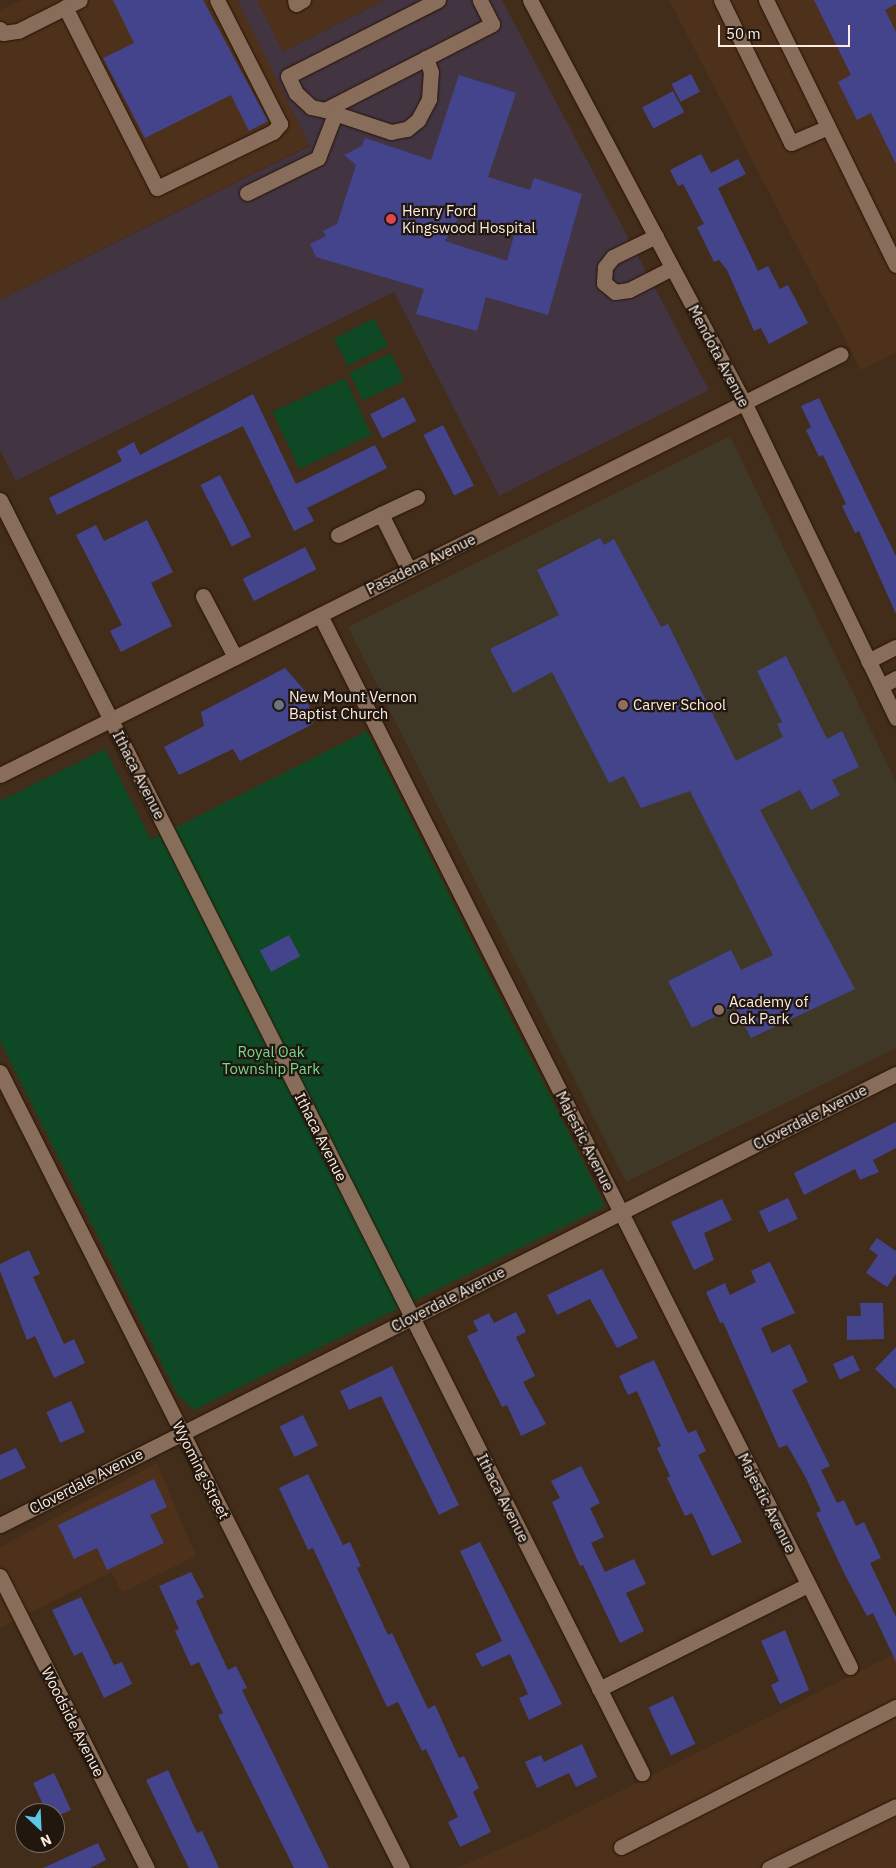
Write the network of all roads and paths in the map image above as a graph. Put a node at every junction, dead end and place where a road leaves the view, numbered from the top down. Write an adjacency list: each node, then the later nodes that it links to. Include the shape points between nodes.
1 (80, 0): 10 (street)
2 (217, 0): 10 (street, via 280,124 273,132 157,188)
3 (294, 0): 4 (street, via 296,4)
4 (303, 0)
5 (438, 0): 13 (street, via 288,76 296,93 311,107)
6 (530, 0): 16 (street, Mendota Avenue)
7 (721, 0): 14 (street, via 791,143)
8 (766, 0): 14 (street)
9 (487, 2): 12 (street, via 492,24)
10 (65, 7): 11 (street, via 18,31 3,33)
11 (0, 30)
12 (426, 58): 13 (street); 13 (street, via 431,72 429,98 418,120 407,129 391,132)
13 (330, 112): 15 (street, via 318,158)
14 (828, 127): 17 (street)
15 (247, 193)
16 (656, 236): 18 (street, Mendota Avenue); 18 (street, via 613,257 605,267 604,283 615,292 629,290)
17 (896, 265)
18 (672, 268): 20 (street, Mendota Avenue)
19 (841, 354): 20 (street, Pasadena Avenue)
20 (744, 402): 25 (street, Pasadena Avenue); 30 (street, Mendota Avenue)
21 (418, 497): 23 (street)
22 (0, 500): 34 (street, Ithaca Avenue)
23 (381, 514): 24 (street); 25 (street)
24 (338, 535)
25 (409, 570): 27 (street, Pasadena Avenue)
26 (203, 596): 29 (street)
27 (320, 615): 29 (street, Pasadena Avenue); 38 (street, Majestic Avenue)
28 (896, 647): 30 (street)
29 (235, 657): 34 (street, Pasadena Avenue)
30 (868, 661): 32 (street, Mendota Avenue)
31 (896, 678): 32 (street)
32 (881, 686): 33 (street, Mendota Avenue)
33 (896, 718)
34 (111, 719): 35 (street, Pasadena Avenue); 39 (street, Ithaca Avenue)
35 (0, 775)
36 (0, 1072): 40 (street, Wyoming Street)
37 (896, 1074): 38 (street, Cloverdale Avenue)
38 (621, 1212): 39 (street, Cloverdale Avenue); 43 (street, Majestic Avenue)
39 (412, 1317): 40 (street, Cloverdale Avenue); 45 (street, Ithaca Avenue)
40 (182, 1432): 41 (street, Cloverdale Avenue); 51 (street, Wyoming Street)
41 (0, 1525)
42 (0, 1576): 50 (street, Woodside Avenue)
43 (808, 1585): 44 (street, Majestic Avenue); 45 (street)
44 (850, 1667)
45 (599, 1689): 47 (street, Ithaca Avenue)
46 (896, 1707): 49 (street)
47 (642, 1773)
48 (896, 1806): 52 (street)
49 (621, 1847)
50 (147, 1868)
51 (402, 1868)
52 (769, 1868)

